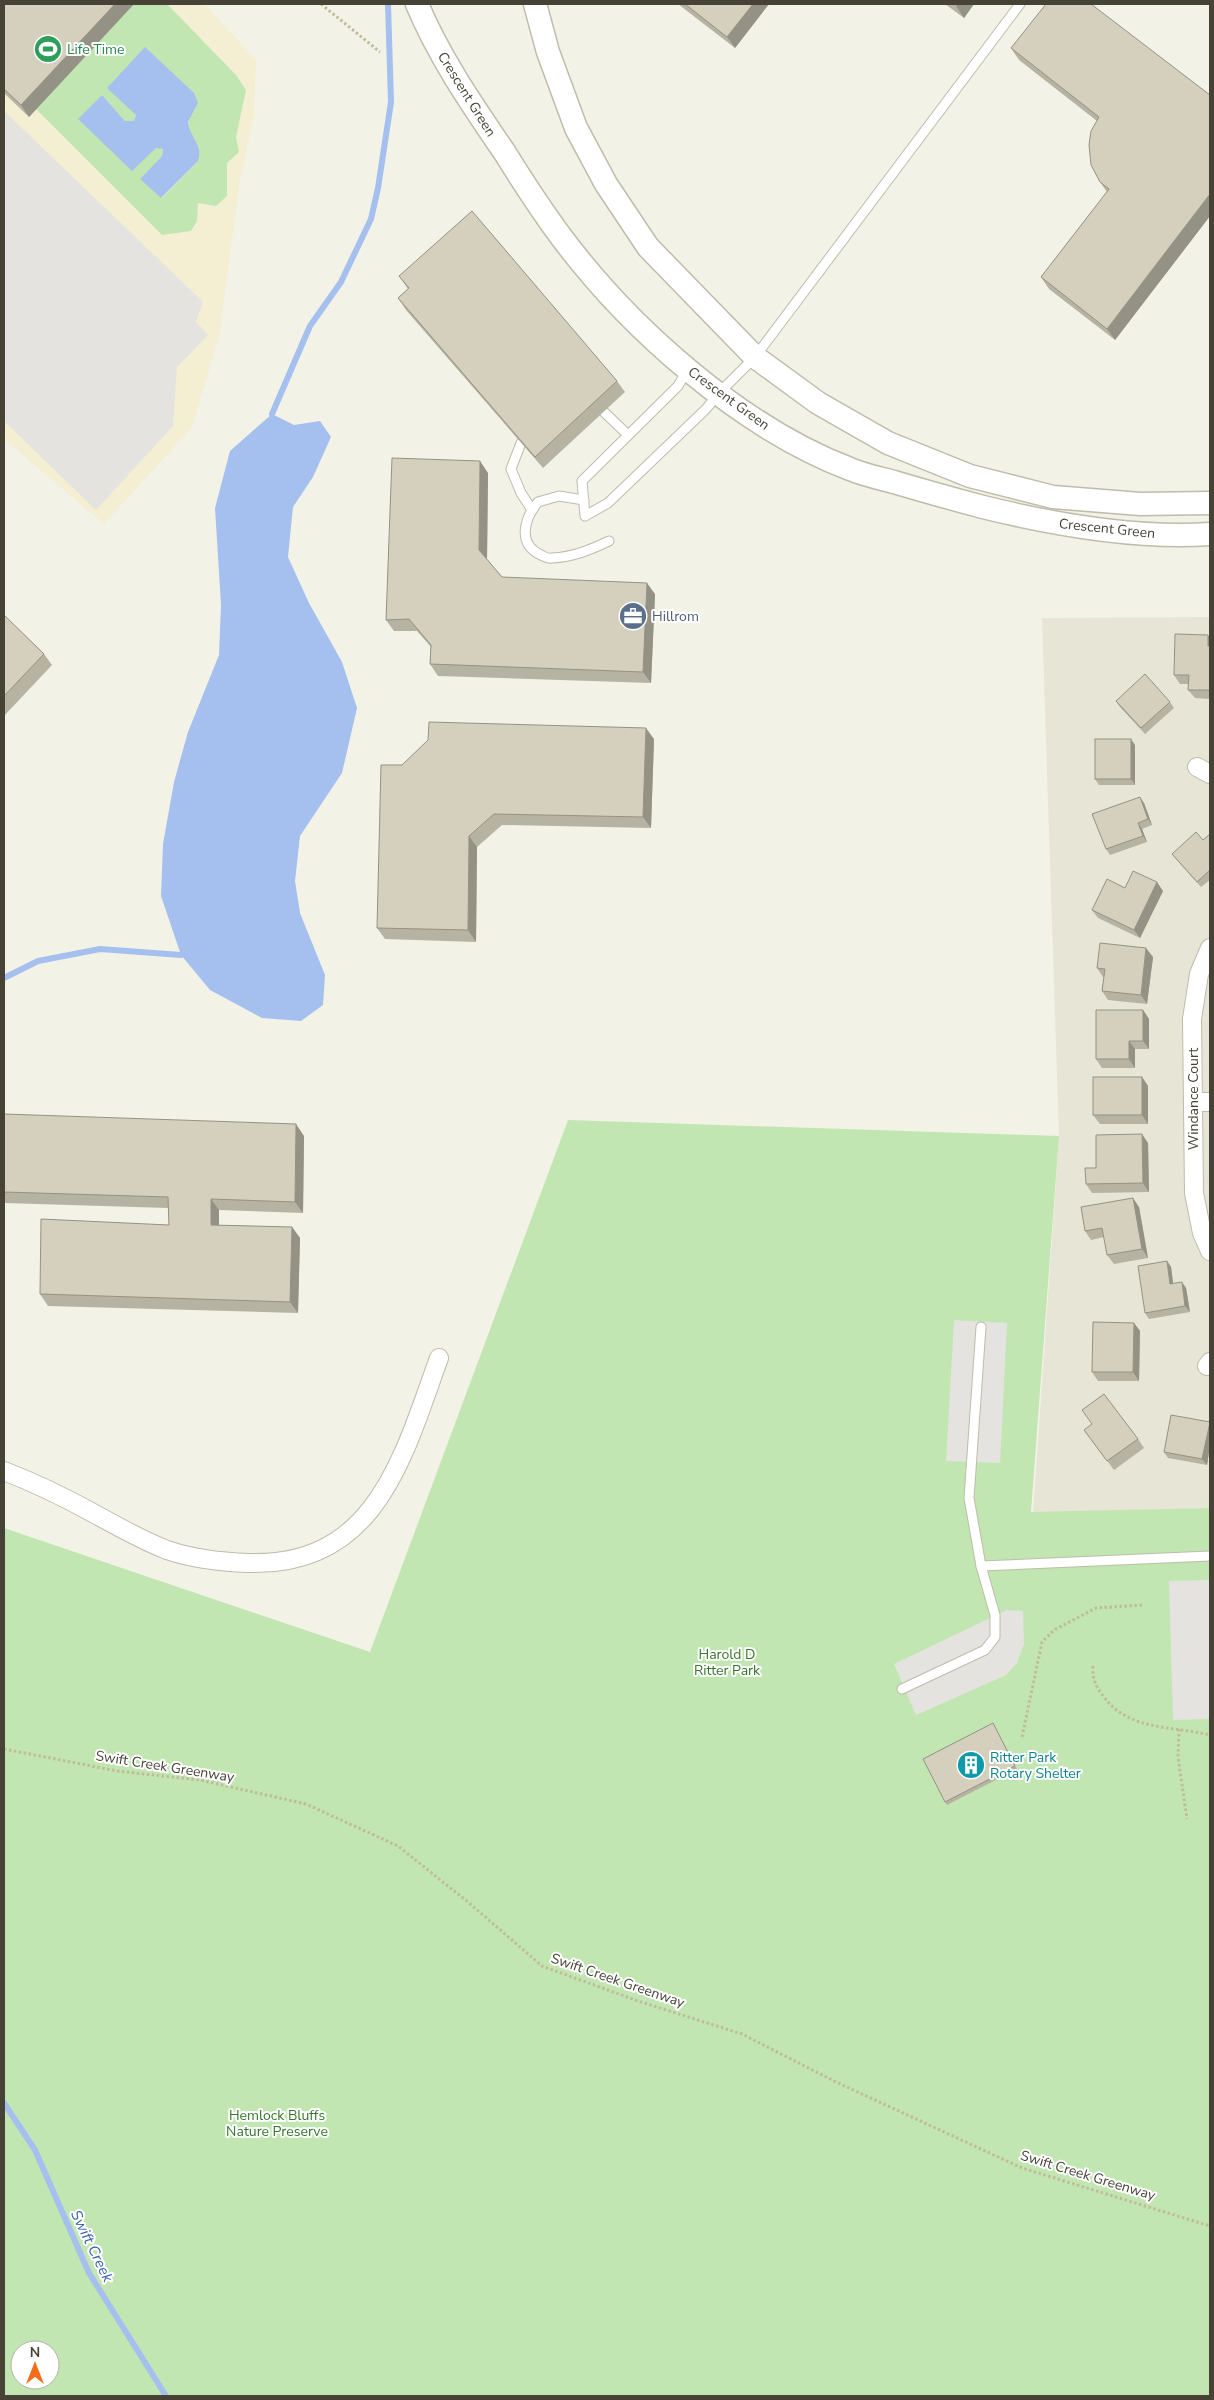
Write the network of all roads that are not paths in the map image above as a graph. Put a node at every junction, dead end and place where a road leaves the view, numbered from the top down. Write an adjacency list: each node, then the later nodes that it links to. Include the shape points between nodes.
1 (417, 4): 5 (street, Crescent Green, via 450,69 564,240 622,308)
2 (535, 4): 4 (street, Crescent Green, via 548,52 576,128 606,184 648,247)
3 (1020, 4): 4 (lane)
4 (755, 357): 6 (lane); 11 (street, Crescent Green, via 818,404 880,438 970,476 1052,497 1140,504)
5 (688, 370): 6 (street, Crescent Green); 8 (lane, via 678,386)
6 (719, 393): 10 (lane, via 608,504 585,516); 13 (street, Crescent Green, via 794,442 850,470 1043,520 1115,531)
7 (604, 412): 8 (lane)
8 (628, 436): 10 (lane, via 582,481)
9 (521, 442): 12 (lane, via 511,470)
10 (584, 500): 12 (lane, via 559,496 538,502)
11 (1210, 504)
12 (532, 510): 14 (lane, via 525,524 526,540 534,552 550,559 581,554)
13 (1210, 534)
14 (608, 541)
15 (1210, 948): 16 (street, Windance Court, via 1194,997 1192,1020)
16 (1202, 1102): 17 (street, Windance Court, via 1194,1193 1200,1226)
17 (1210, 1251)
18 (981, 1327): 22 (lane, via 969,1498)
19 (439, 1358): 20 (street, via 400,1460 378,1500 362,1521 342,1538 323,1550 297,1558 267,1564 230,1563 167,1550 49,1490)
20 (4, 1471)
21 (1210, 1556): 22 (lane)
22 (981, 1566): 23 (lane, via 996,1615 995,1637 985,1650)
23 (902, 1689)

